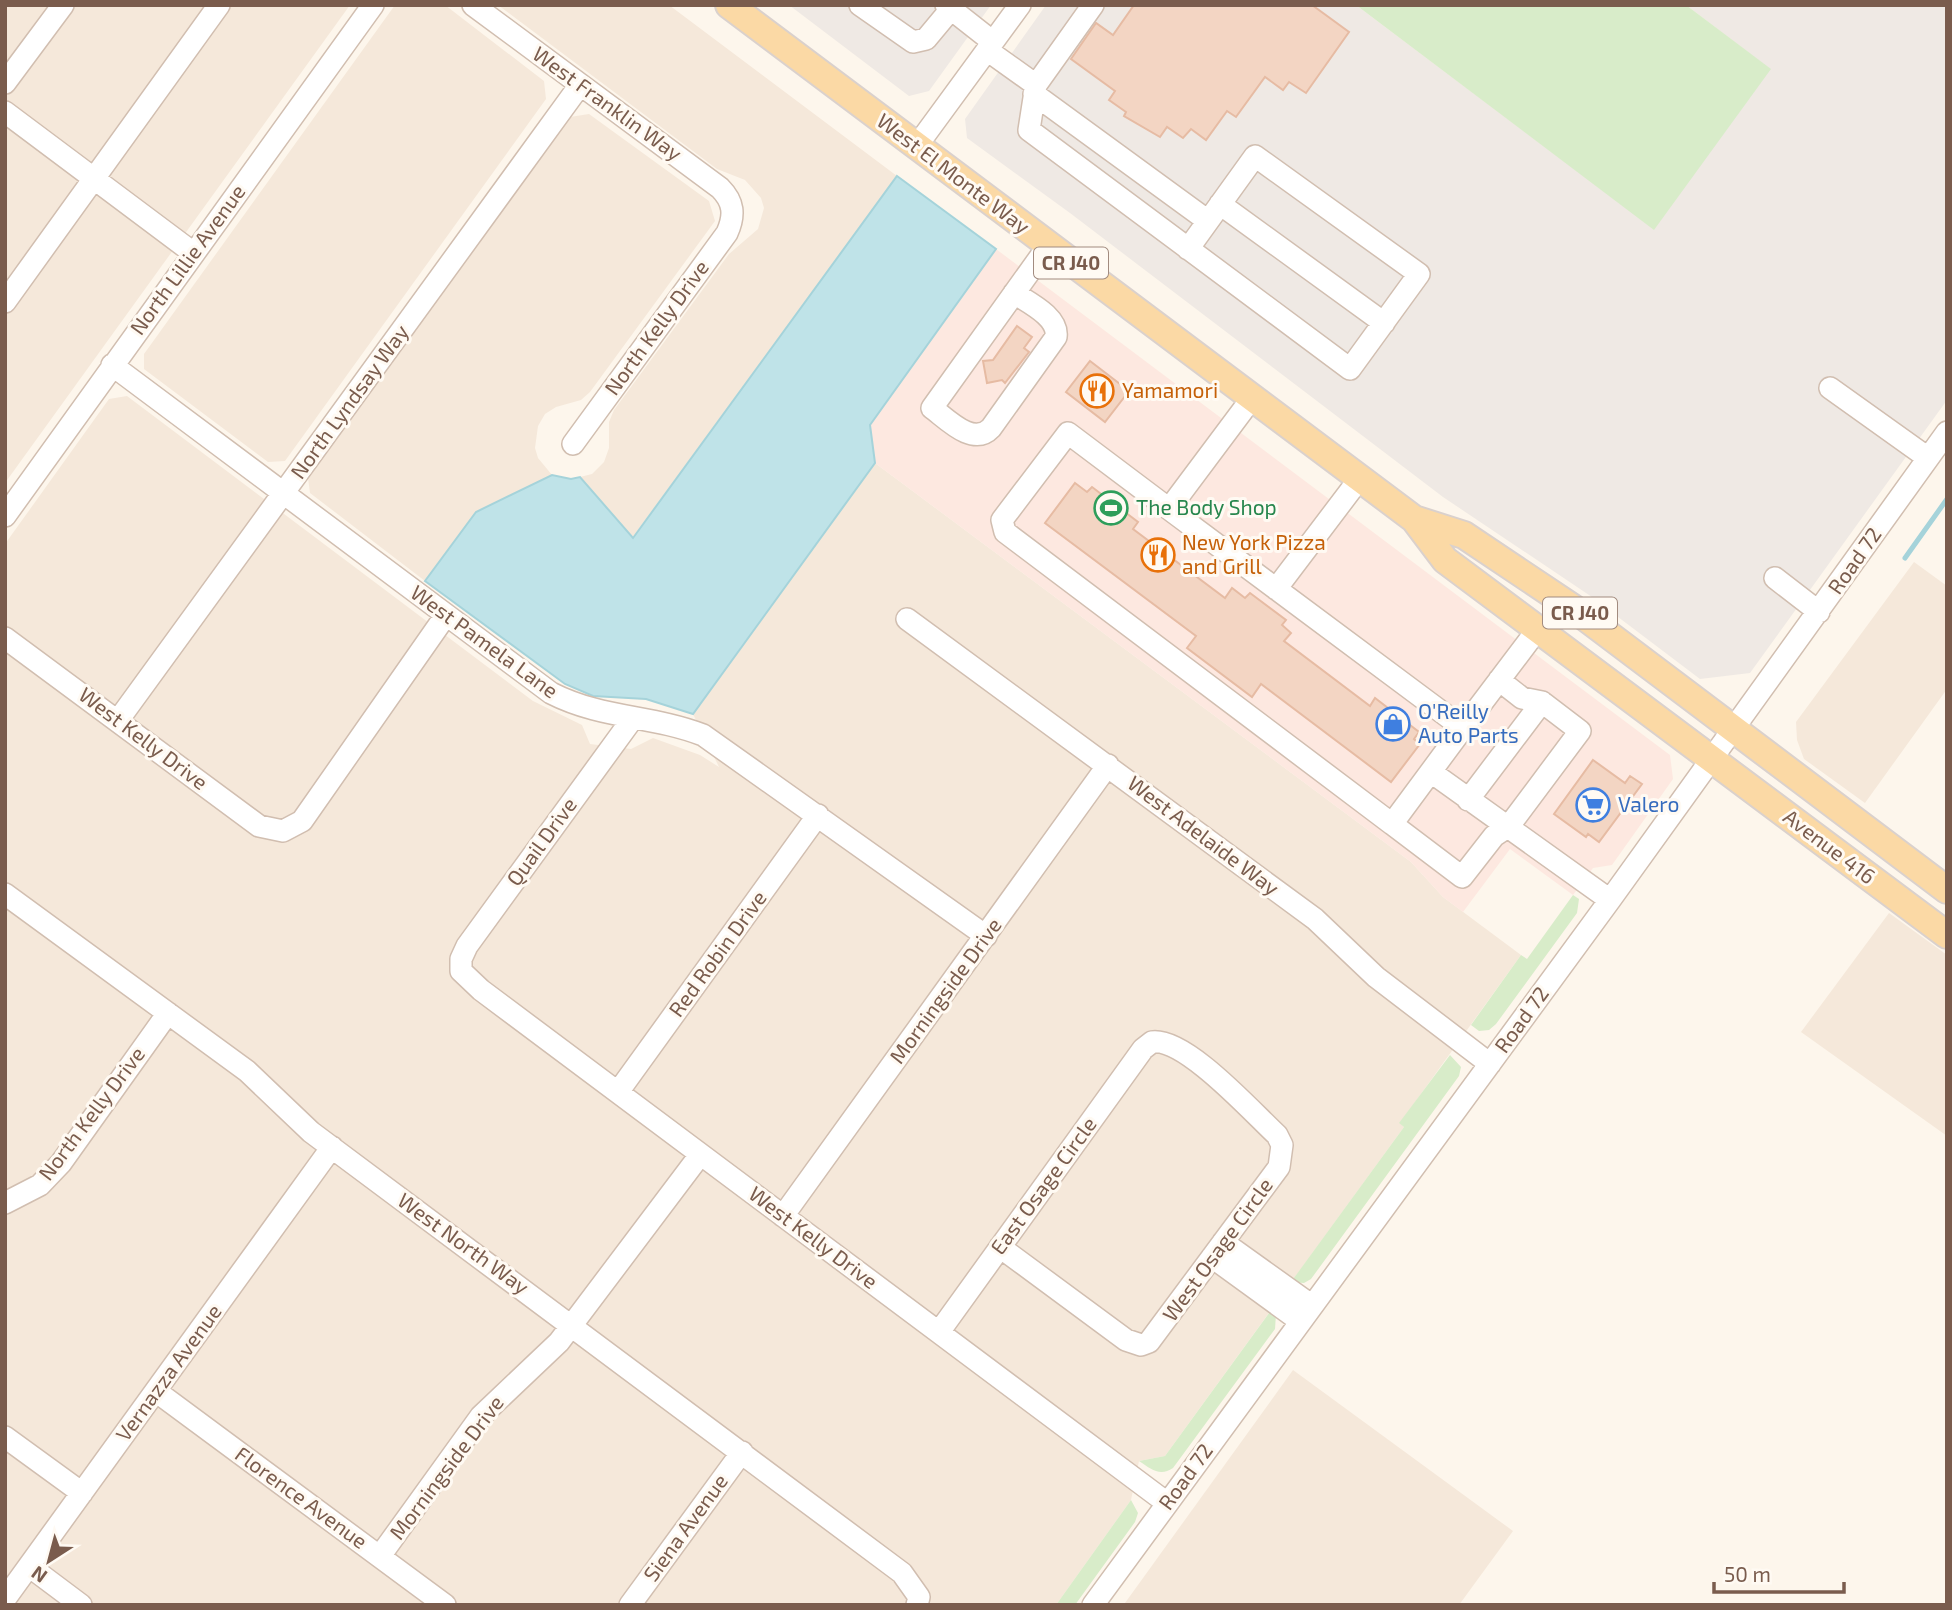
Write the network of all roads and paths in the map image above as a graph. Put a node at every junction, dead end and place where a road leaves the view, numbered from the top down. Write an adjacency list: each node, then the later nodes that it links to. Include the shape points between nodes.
1 (63, 5): 11 (street)
2 (219, 5): 16 (street)
3 (373, 5): 21 (street, North Lillie Avenue)
4 (473, 5): 12 (street, West Franklin Way)
5 (729, 5): 15 (main road, West El Monte Way / CR J40)
6 (860, 5): 9 (street, via 913,42 926,39)
7 (1020, 5): 10 (street)
8 (1093, 5): 13 (street)
9 (949, 7): 10 (street)
10 (990, 46): 13 (street); 15 (street)
11 (5, 83)
12 (580, 85): 17 (street, West Franklin Way, via 720,188); 32 (street, North Lyndsay Way)
13 (1035, 89): 18 (street); 20 (street, via 1029,130)
14 (5, 112): 16 (street)
15 (916, 147): 19 (main road, West El Monte Way / CR J40)
16 (94, 179): 21 (street); 23 (street)
17 (733, 209): 29 (street, North Kelly Drive, via 727,233)
18 (1214, 213): 20 (street); 24 (street); 24 (street, via 1255,156 1419,274)
19 (1048, 246): 22 (street); 27 (main road, West El Monte Way / CR J40)
20 (1188, 249): 24 (street, via 1350,369)
21 (192, 252): 25 (street, North Lillie Avenue)
22 (1014, 293): 22 (street, via 1052,320 1056,337 991,428 972,435 932,408)
23 (5, 302)
24 (1384, 323)
25 (112, 365): 32 (street, West Pamela Lane); 34 (street, North Lillie Avenue)
26 (1830, 388): 30 (street)
27 (1252, 398): 31 (main road, West El Monte Way / CR J40); 33 (street)
28 (1947, 432): 30 (street, Road 72)
29 (573, 444)
30 (1928, 458): 38 (street, Road 72)
31 (1360, 478): 35 (main road, West El Monte Way / CR J40); 37 (street)
32 (283, 494): 39 (street, West Pamela Lane); 46 (street, North Lyndsay Way)
33 (1169, 509): 37 (street); 54 (street, via 1068,433 1002,520 1005,532)
34 (5, 516)
35 (1414, 519): 41 (main road, West El Monte Way / CR J40, via 1445,560); 48 (main road, West El Monte Way / CR J40, via 1464,535 1573,608)
36 (1775, 578): 38 (street)
37 (1276, 589): 47 (street)
38 (1819, 612): 48 (street, Road 72)
39 (446, 615): 45 (street, West Pamela Lane, via 551,693 601,714); 46 (street, West Kelly Drive, via 302,821 283,831 259,827)
40 (908, 619): 50 (street, West Adelaide Way)
41 (1537, 630): 43 (street); 49 (main road, West El Monte Way / CR J40)
42 (5, 638): 46 (street, West Kelly Drive)
43 (1499, 680): 44 (street, via 1522,698); 47 (street)
44 (1542, 702): 52 (street); 55 (street, via 1580,731)
45 (633, 718): 53 (street, West Pamela Lane, via 675,724 703,735); 61 (street, Quail Drive, via 467,946)
46 (118, 719)
47 (1463, 728): 51 (street)
48 (1734, 729): 49 (street, Road 72); 56 (main road, Avenue 416 / CR J40)
49 (1711, 760): 58 (street, Road 72); 59 (main road, Avenue 416 / CR J40)
50 (1108, 765): 60 (street, Morningside Drive); 64 (street, West Adelaide Way, via 1315,919 1376,977)
51 (1431, 772): 52 (street); 54 (street)
52 (1468, 800): 55 (street)
53 (818, 815): 60 (street, West Pamela Lane); 65 (street, Red Robin Drive)
54 (1392, 824): 55 (street, via 1462,877 1494,836)
55 (1509, 826): 58 (street)
56 (1947, 890)
57 (5, 894): 62 (street, West North Way)
58 (1610, 900): 64 (street, Road 72)
59 (1947, 935)
60 (986, 936): 69 (street, Morningside Drive)
61 (461, 971): 65 (street, West Kelly Drive)
62 (168, 1013): 66 (street, West North Way, via 247,1071); 68 (street, North Kelly Drive, via 61,1163 40,1185)
63 (1152, 1042): 70 (street, East Osage Circle); 71 (street, West Osage Circle, via 1171,1044 1206,1070 1277,1135 1282,1145 1279,1167)
64 (1490, 1064): 72 (street, Road 72)
65 (618, 1092): 67 (street, West Kelly Drive)
66 (332, 1147): 73 (street, West North Way); 75 (street, Vernazza Avenue)
67 (700, 1155): 69 (street, West Kelly Drive); 73 (street, Morningside Drive)
68 (5, 1203)
69 (783, 1216): 74 (street, West Kelly Drive)
70 (1000, 1247): 71 (street, West Osage Circle, via 1126,1340 1141,1345 1156,1336); 74 (street, East Osage Circle)
71 (1217, 1250): 72 (street)
72 (1306, 1313): 79 (street, Road 72)
73 (572, 1324): 77 (street, West North Way); 80 (street, Morningside Drive, via 545,1358 481,1416)
74 (939, 1332): 79 (street, West Kelly Drive)
75 (157, 1392): 78 (street, Vernazza Avenue); 80 (street, Florence Avenue)
76 (5, 1437): 78 (street)
77 (742, 1452): 83 (street, West North Way, via 902,1573); 86 (street, Siena Avenue)
78 (82, 1493): 81 (street, Vernazza Avenue)
79 (1167, 1503): 87 (street, Road 72)
80 (380, 1556): 85 (street, Florence Avenue)
81 (29, 1566): 82 (street, Vernazza Avenue); 84 (street)
82 (5, 1599)
83 (918, 1601)
84 (81, 1605)
85 (445, 1605)
86 (630, 1605)
87 (1093, 1605)

